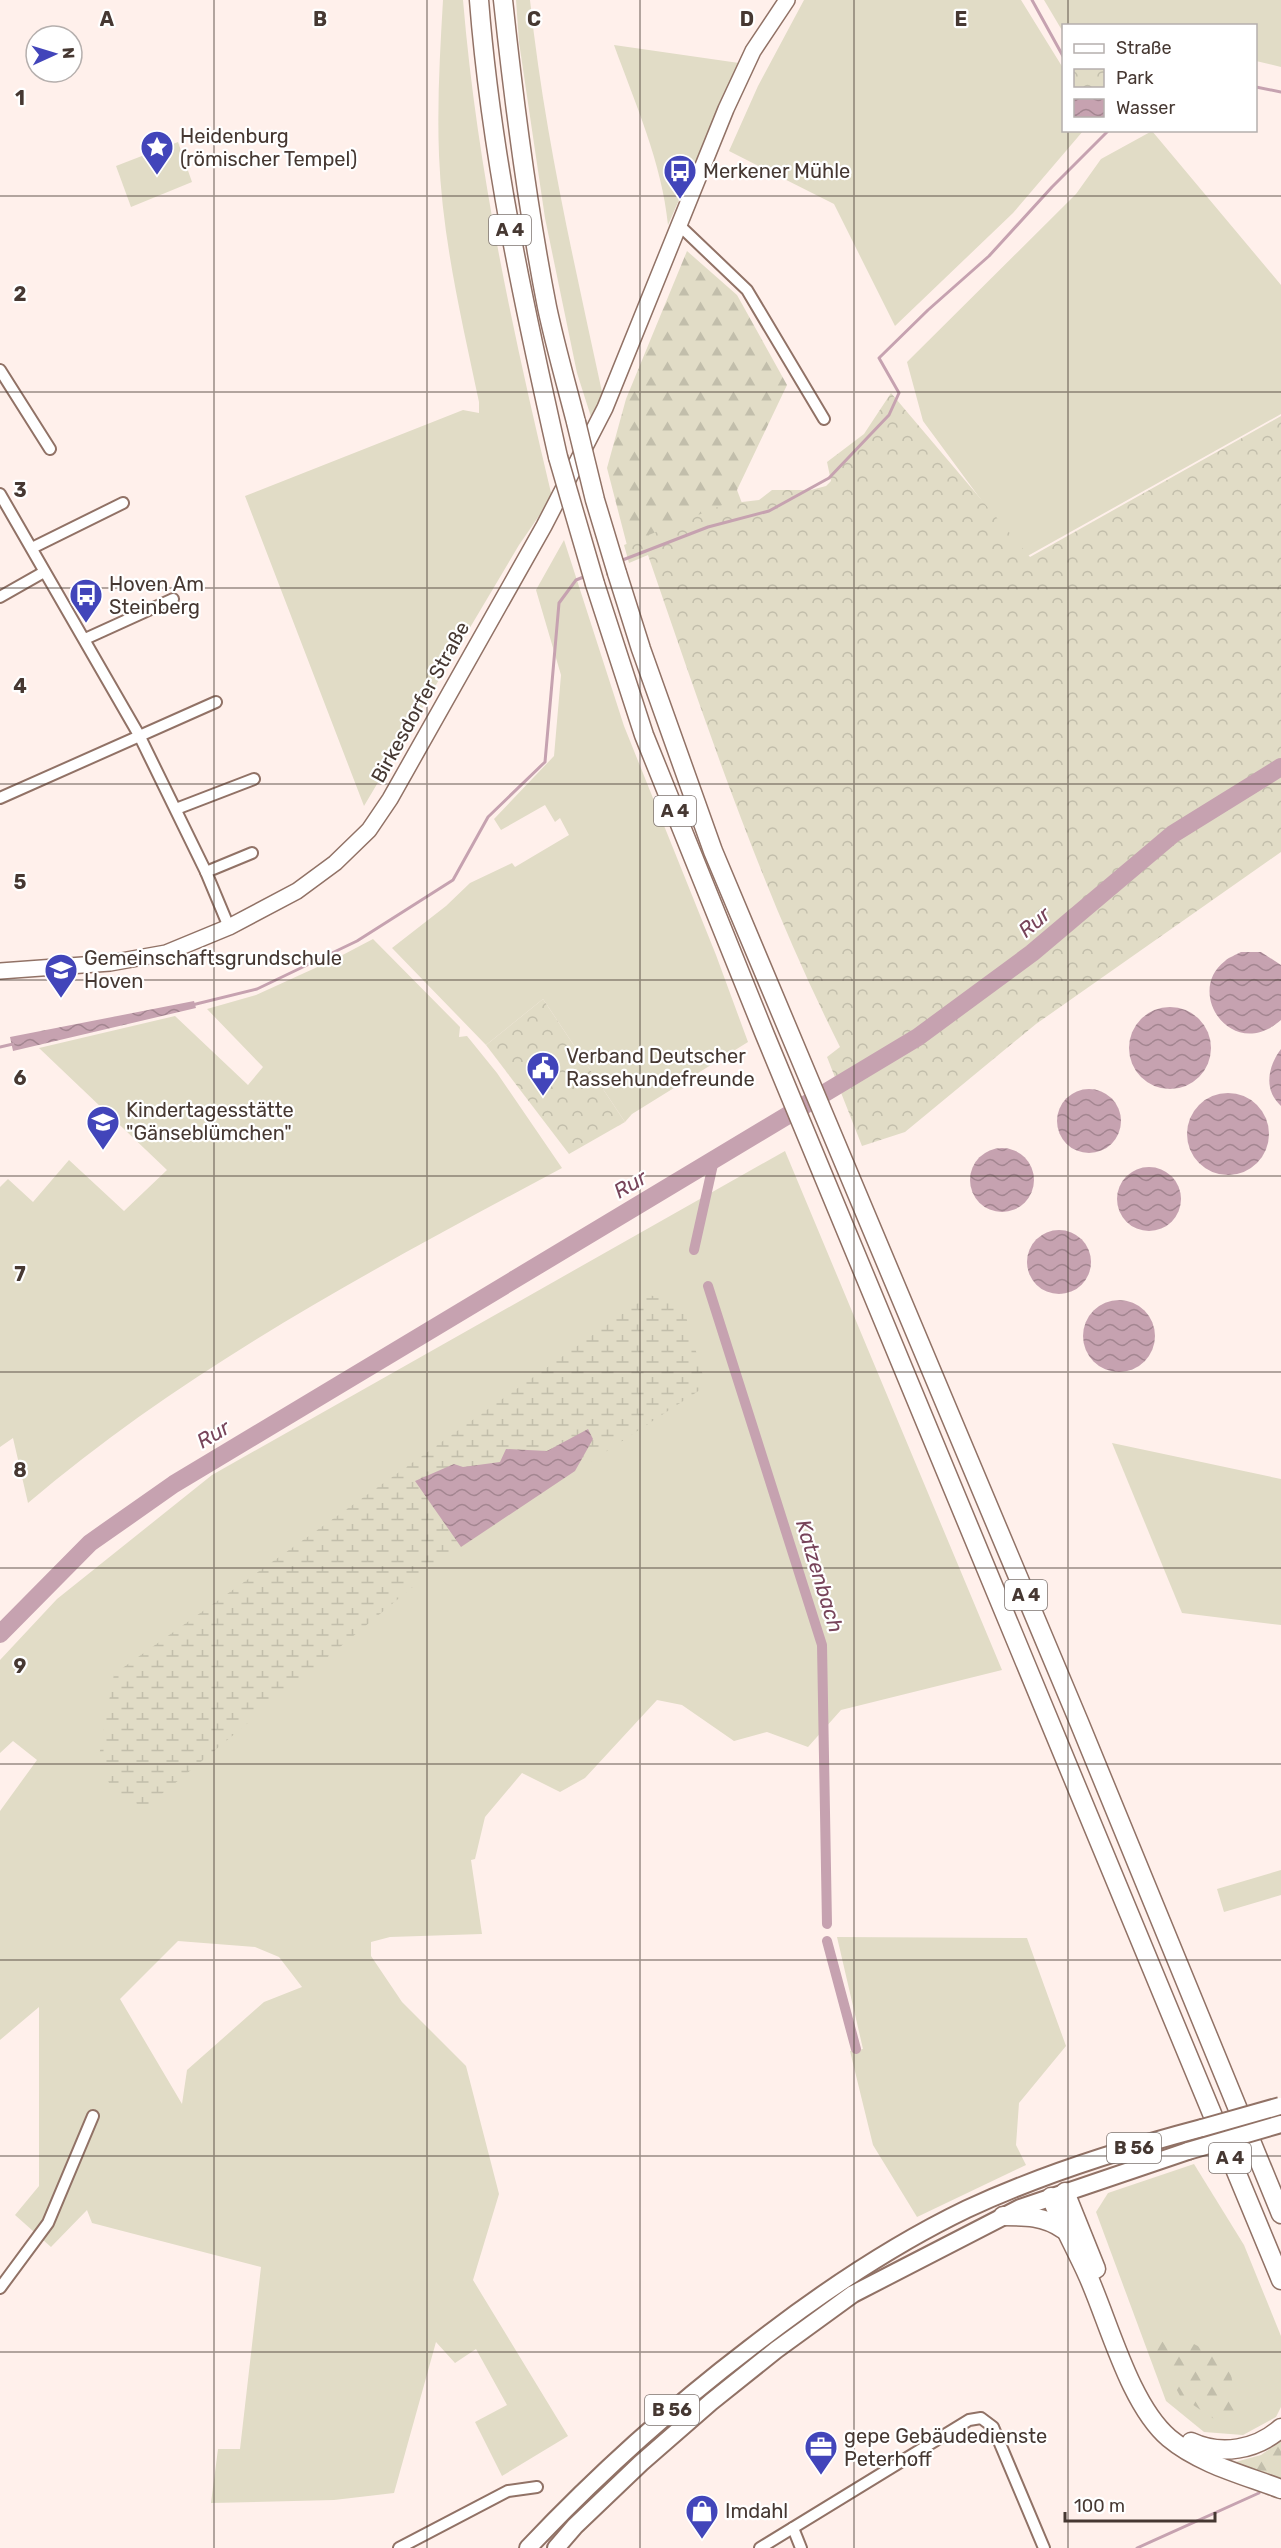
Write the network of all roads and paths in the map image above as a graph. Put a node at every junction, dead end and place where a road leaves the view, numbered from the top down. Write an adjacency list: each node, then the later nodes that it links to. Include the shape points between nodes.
1 (478, 0): 32 (highway, A 4, bridge, via 503,193 525,312 558,458 644,735)
2 (503, 0): 29 (highway, A 4, bridge, via 513,100 548,308 595,500 640,649 713,851)
3 (787, 0): 4 (main road, Birkesdorfer Straße, via 753,51)
4 (679, 225): 6 (street, via 747,290); 22 (main road, Birkesdorfer Straße, via 604,408 544,526 390,799 369,830 335,863 297,891)
5 (2, 377): 7 (street)
6 (824, 419)
7 (50, 449)
8 (0, 494): 10 (street)
9 (123, 503): 10 (street)
10 (32, 549): 11 (street)
11 (44, 572): 12 (street); 14 (street)
12 (0, 597)
13 (172, 599): 14 (street)
14 (85, 639): 16 (street)
15 (216, 702): 16 (street)
16 (140, 735): 18 (street); 19 (street)
17 (254, 778): 19 (street)
18 (0, 798)
19 (176, 809): 21 (street)
20 (252, 853): 21 (street)
21 (206, 872): 22 (street)
22 (229, 927): 23 (main road, Birkesdorfer Straße, via 166,953 110,963)
23 (0, 971)
24 (1281, 2106): 27 (main road, B 56, bridge)
25 (93, 2116): 33 (street, via 48,2223)
26 (1281, 2124): 28 (main road, B 56, bridge)
27 (1052, 2176): 28 (main road); 39 (main road, B 56, via 968,2209 851,2273 697,2388 629,2447)
28 (1058, 2195): 30 (main road, B 56); 31 (highway); 34 (highway, via 1145,2392 1174,2431 1193,2443 1227,2450 1260,2443)
29 (1281, 2214)
30 (1003, 2216): 31 (highway, via 1044,2218); 40 (main road, B 56, via 853,2294 776,2350 641,2463)
31 (1063, 2229): 36 (highway, via 1087,2275 1136,2395 1155,2426 1195,2455)
32 (1281, 2280)
33 (0, 2288)
34 (1281, 2428)
35 (537, 2487): 38 (street, via 508,2492)
36 (1281, 2489)
37 (793, 2528): 41 (street); 42 (street); 43 (street, via 969,2420 981,2418 993,2427)
38 (399, 2548)
39 (528, 2548)
40 (556, 2548)
41 (760, 2548)
42 (801, 2548)
43 (1044, 2548)

